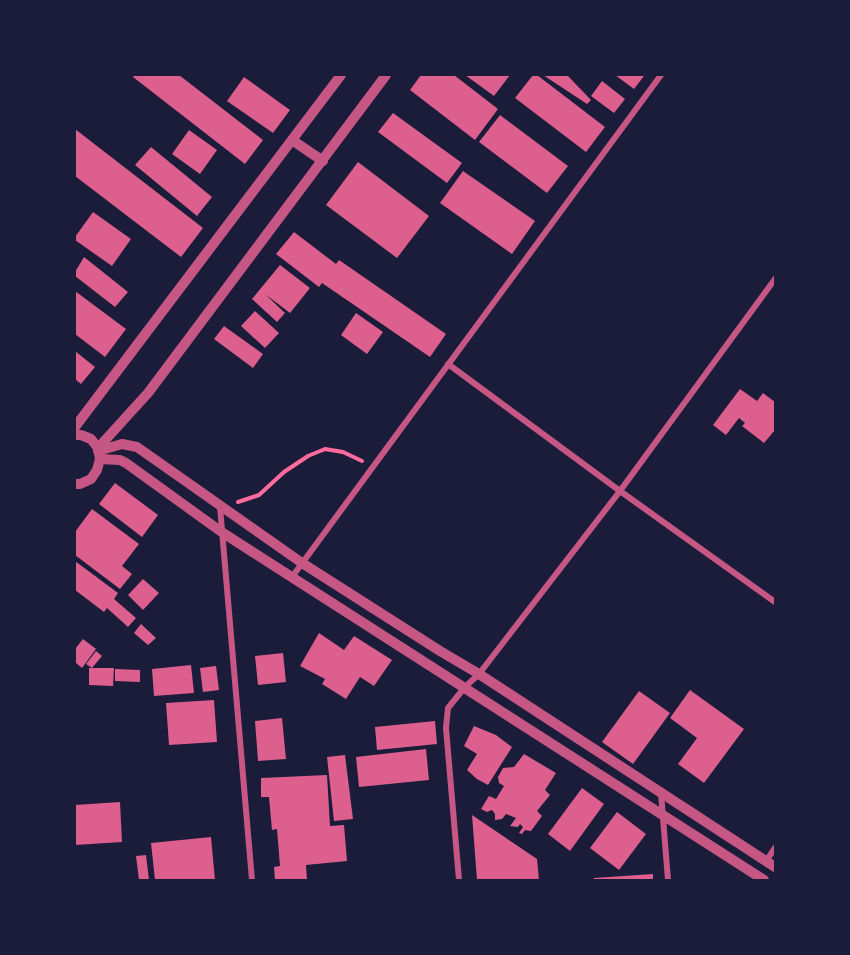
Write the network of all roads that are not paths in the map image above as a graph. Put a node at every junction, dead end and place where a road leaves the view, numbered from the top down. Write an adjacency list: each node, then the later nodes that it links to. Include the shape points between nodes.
1 (341, 75): 4 (street)
2 (386, 75): 5 (street)
3 (661, 75): 7 (street)
4 (292, 140): 5 (street); 8 (street)
5 (323, 161): 10 (street)
6 (775, 279): 12 (street)
7 (448, 364): 12 (street); 15 (street)
8 (75, 427)
9 (75, 435): 10 (street, via 90,439)
10 (99, 453): 11 (street, via 98,470); 13 (street, via 122,444 137,447); 14 (street, via 126,463)
11 (77, 486)
12 (620, 491): 17 (street); 18 (street)
13 (220, 505): 14 (street); 15 (street)
14 (223, 533): 16 (street); 24 (street)
15 (302, 563): 16 (street); 18 (street)
16 (292, 577): 19 (street)
17 (775, 602)
18 (479, 674): 19 (street); 20 (street)
19 (465, 687): 21 (street); 25 (street, via 448,708 446,728)
20 (661, 793): 21 (street); 23 (street)
21 (663, 815): 26 (street); 27 (street)
22 (775, 848): 23 (street)
23 (770, 864)
24 (252, 880)
25 (459, 880)
26 (669, 880)
27 (764, 880)

